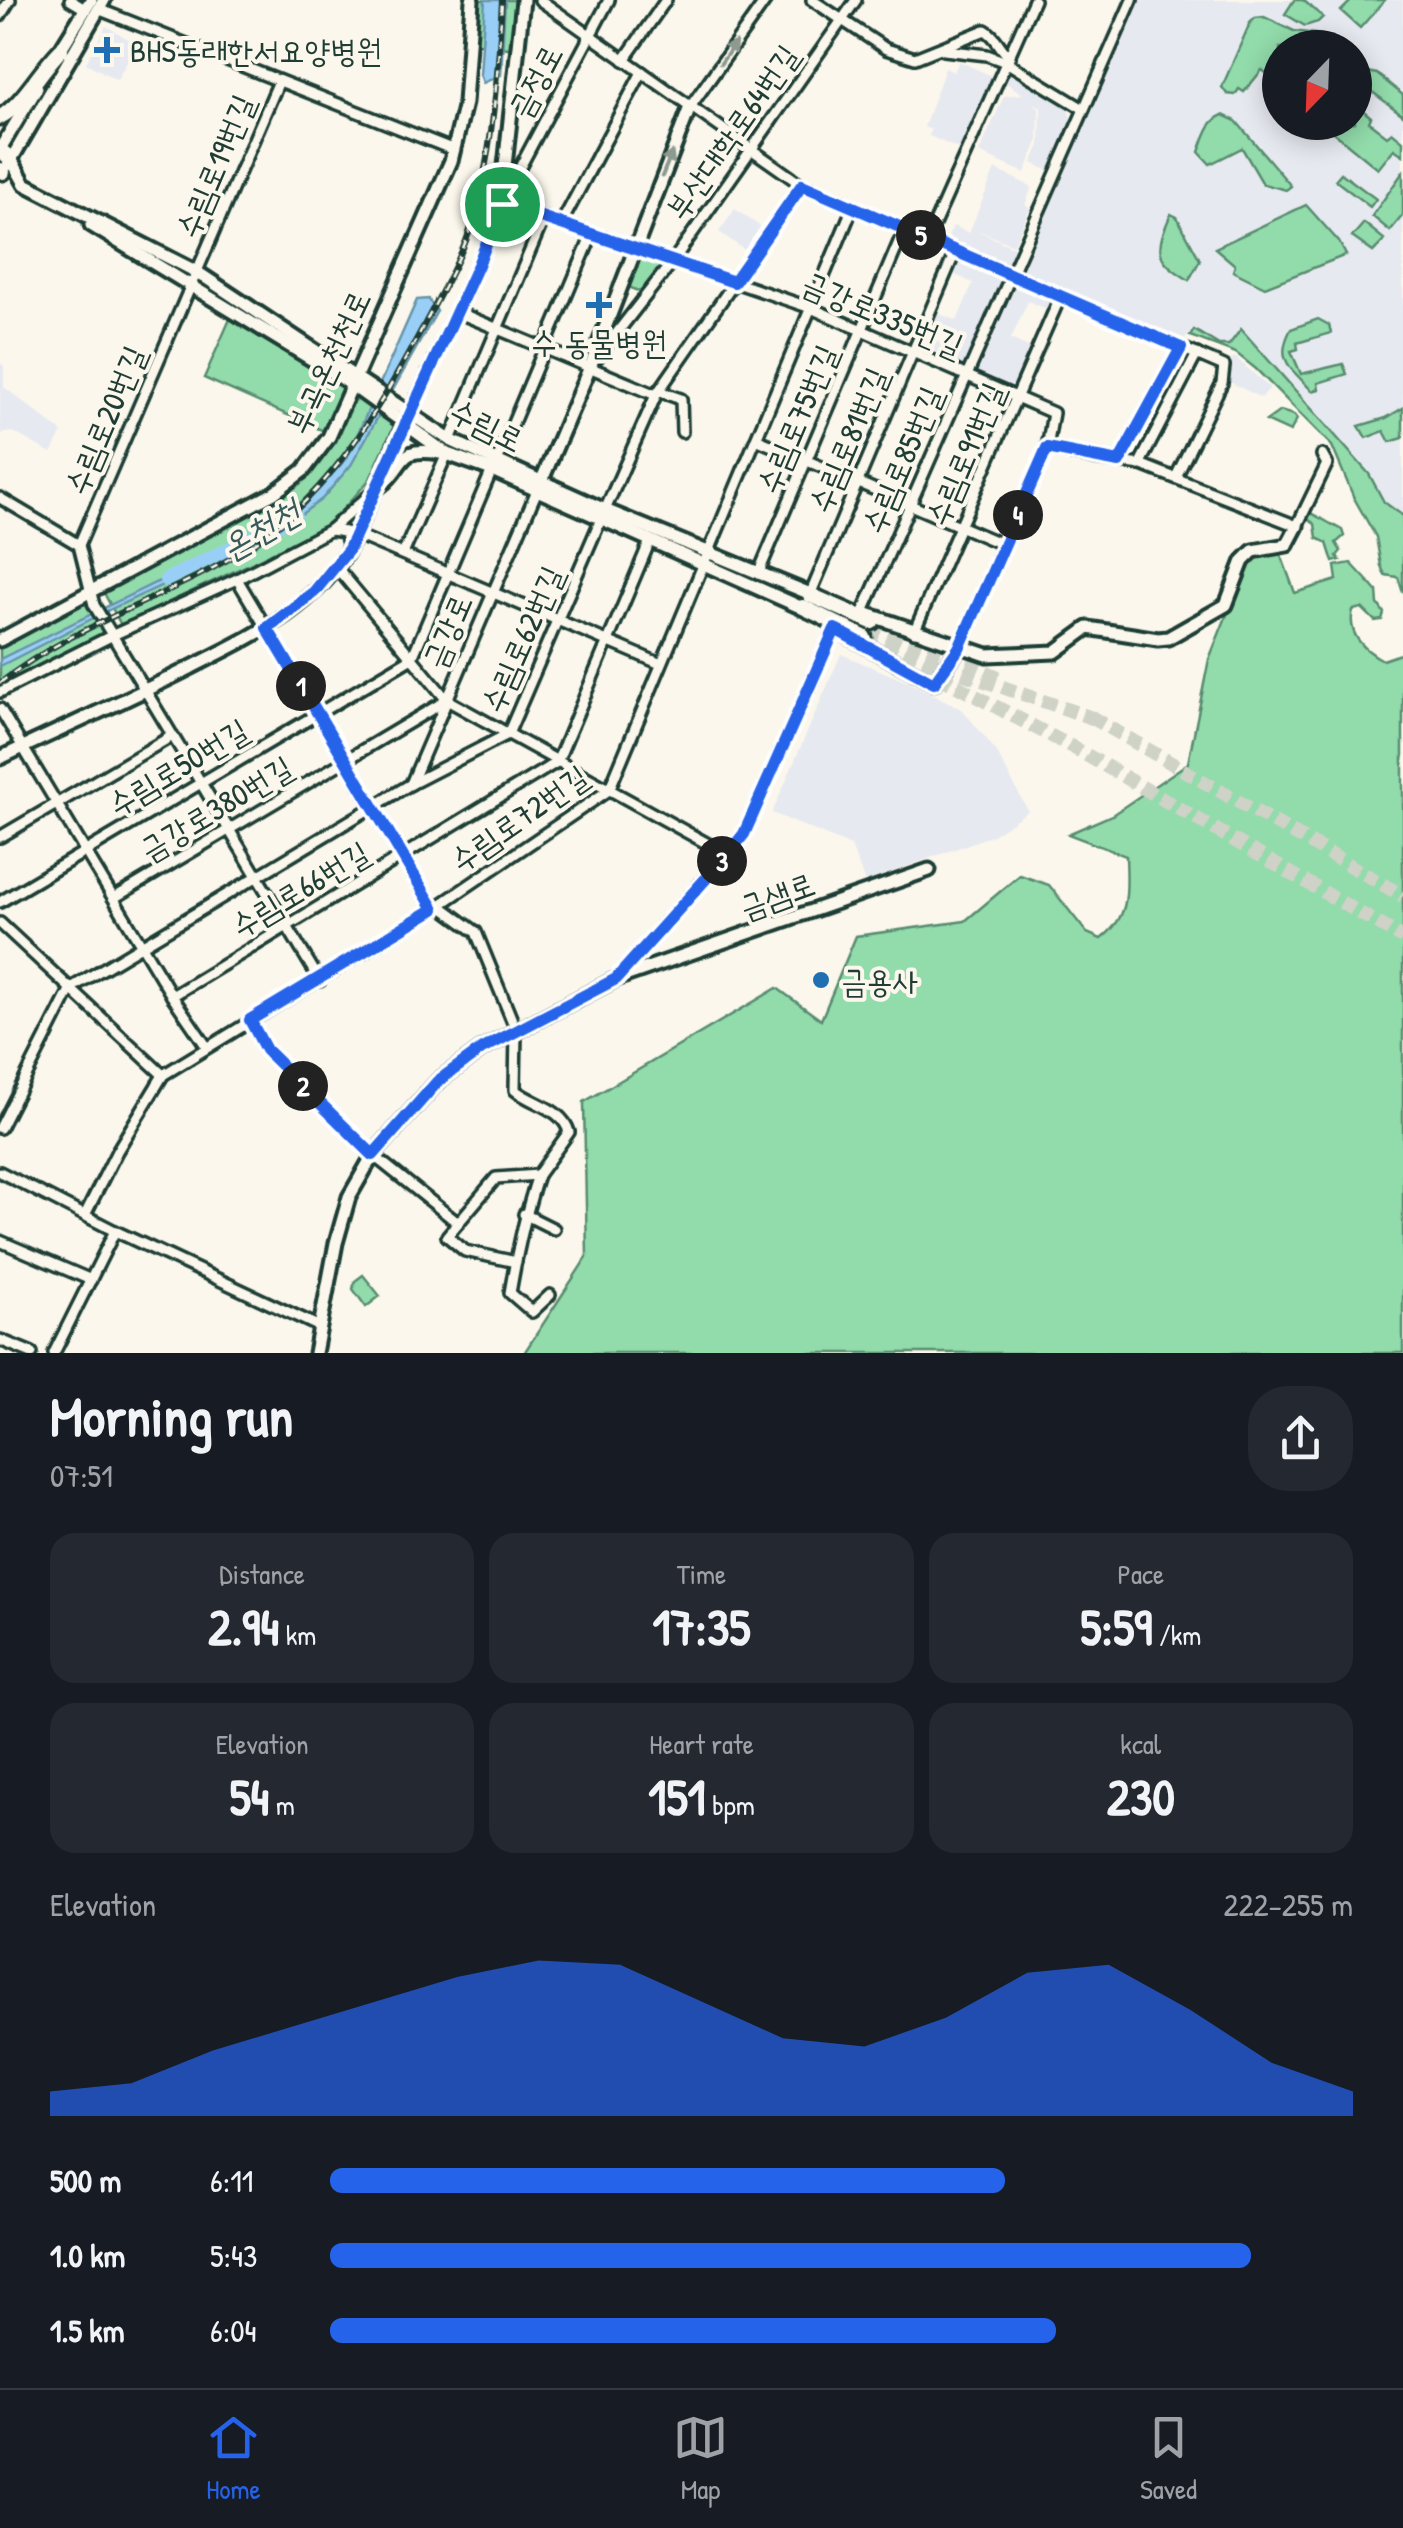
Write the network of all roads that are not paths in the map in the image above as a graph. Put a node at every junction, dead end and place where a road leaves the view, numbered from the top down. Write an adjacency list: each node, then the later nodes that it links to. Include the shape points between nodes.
1 (10, 0): 14 (street)
2 (70, 0): 13 (street)
3 (472, 0): 27 (main road, 부곡온천천로, via 465,103)
4 (523, 0): 31 (main road)
5 (540, 0): 16 (street, 금정로)
6 (609, 0): 16 (street, 금정로)
7 (666, 0): 19 (street)
8 (766, 0): 23 (street, 금강로, one-way to 8)
9 (812, 0): 15 (street)
10 (856, 0): 15 (street, 부산대학로64번길)
11 (1034, 0): 20 (street)
12 (1132, 0): 24 (street, 수림로85번길)
13 (95, 5): 17 (main road); 22 (street); 28 (main road)
14 (0, 16)
15 (841, 20): 18 (street, via 886,50 915,58); 26 (street, 부산대학로64번길)
16 (590, 35): 19 (street, 금정로); 31 (street, 금정로)
17 (61, 50): 25 (highway, via 10,112); 28 (main road)
18 (941, 50): 20 (street); 20 (street, via 986,30)
19 (624, 60): 21 (street, 금정로)
20 (1008, 60): 24 (street); 37 (street)
21 (642, 72): 23 (street, 금정로); 34 (street)
22 (279, 80): 27 (street); 41 (street, 수림로19번길)
23 (690, 107): 26 (street, 금정로); 38 (main road, 금강로, one-way to 23)
24 (1082, 108): 42 (street, 수림로85번길)
25 (0, 113)
26 (751, 149): 30 (street, 금정로); 40 (street, 부산대학로64번길)
27 (454, 150): 56 (main road, 부곡온천천로)
28 (2, 163): 29 (main road, 수림로)
29 (25, 184): 41 (main road, 수림로); 44 (main road, 수림로)
30 (802, 185): 32 (street, 금정로); 43 (street, 수림로62번길)
31 (502, 204): 33 (street, 금강로335번길); 47 (street, 금정로)
32 (853, 207): 35 (street, 금정로); 46 (street, 수림로72번길)
33 (544, 218): 34 (street, 금강로335번길); 48 (street)
34 (561, 224): 36 (street, 금강로335번길)
35 (904, 228): 37 (street, 금정로); 49 (street, 수림로75번길)
36 (592, 234): 38 (street, 금강로335번길); 50 (street)
37 (928, 238): 39 (street, 금정로)
38 (634, 249): 40 (street, 금강로335번길); 54 (main road, 금강로)
39 (956, 250): 42 (street, 금정로); 52 (street, 수림로81번길)
40 (673, 260): 43 (street, 금강로335번길); 54 (street, 부산대학로64번길)
41 (196, 272): 44 (street, 수림로20번길); 56 (main road, 수림로)
42 (1009, 273): 45 (street, 금정로); 55 (street, 수림로85번길)
43 (734, 282): 46 (street, 금강로335번길); 57 (street, 수림로62번길)
44 (190, 286): 56 (main road, 수림로); 82 (street, 수림로20번길)
45 (1061, 295): 51 (street, 금정로); 58 (street, 수림로91번길)
46 (811, 308): 49 (street, 금강로335번길); 61 (street, 수림로72번길)
47 (457, 312): 48 (street); 59 (street, 금정로)
48 (498, 329): 50 (street); 62 (street)
49 (862, 330): 52 (street, 금강로335번길); 65 (street, 수림로75번길)
50 (544, 348): 54 (street); 67 (street)
51 (1181, 348): 53 (street, 금정로); 66 (street)
52 (913, 352): 55 (street, 금강로335번길); 70 (street, 수림로81번길)
53 (1197, 354): 68 (street); 69 (street, via 1226,370)
54 (590, 367): 57 (street); 71 (main road, 금강로)
55 (966, 375): 58 (street, 금강로335번길); 74 (street, 수림로85번길)
56 (357, 382): 59 (main road, 수림로); 90 (main road, 부곡온천천로, via 304,470 213,528)
57 (657, 393): 60 (street, via 680,399); 75 (street, 수림로62번길)
58 (1017, 397): 63 (street, 금강로335번길, via 1053,413); 77 (street, 수림로91번길)
59 (402, 413): 62 (main road, 수림로); 72 (main road, 금정로)
60 (682, 432)
61 (756, 439): 65 (street); 85 (street, 수림로72번길)
62 (448, 447): 67 (main road, 수림로); 72 (main road, via 405,454); 84 (street, 수림로)
63 (1047, 448): 66 (street); 81 (street)
64 (1322, 454): 76 (street, via 1326,464)
65 (807, 461): 70 (street); 88 (street, 수림로75번길)
66 (1119, 462): 68 (street)
67 (494, 465): 71 (main road, 수림로); 87 (street)
68 (1139, 465): 69 (street)
69 (1176, 477): 76 (street)
70 (858, 482): 74 (street); 92 (street, 수림로81번길)
71 (539, 487): 75 (main road, 수림로); 91 (street, 금강로)
72 (377, 489): 78 (street); 79 (main road, 금정로)
73 (0, 498): 82 (street)
74 (910, 505): 77 (street); 93 (street, 수림로85번길)
75 (603, 514): 80 (main road, 수림로); 85 (main road, 수림로); 94 (street, 수림로62번길)
76 (1297, 526): 102 (main road, via 1287,545 1253,552 1244,561 1226,605 1168,638 1088,628 1055,652 987,655)
77 (962, 527): 81 (street); 97 (street, 수림로91번길)
78 (330, 530): 83 (street, via 345,532); 89 (street)
79 (356, 535): 83 (main road, 금정로); 84 (street)
80 (650, 541): 85 (main road, 수림로); 101 (street)
81 (1004, 545): 102 (street)
82 (79, 546): 90 (street, 수림로20번길)
83 (349, 549): 86 (main road, 금정로)
84 (403, 554): 87 (street)
85 (706, 558): 88 (main road, 수림로); 92 (main road, 수림로); 104 (street, 수림로72번길)
86 (337, 568): 96 (main road, 금정로); 103 (street)
87 (448, 573): 91 (street); 103 (street)
88 (758, 574): 92 (main road, 수림로)
89 (237, 579): 96 (street); 98 (street)
90 (88, 592): 98 (street, 수림로20번길); 100 (main road, 부곡온천천로)
91 (493, 592): 94 (street); 107 (street, 금강로)
92 (807, 601): 93 (highway); 95 (highway)
93 (868, 617): 97 (main road)
94 (558, 620): 101 (street); 110 (street, 수림로62번길)
95 (838, 627): 99 (highway); 102 (main road, via 934,683); 124 (street, via 744,834)
96 (267, 628): 105 (main road, 금정로); 109 (street)
97 (914, 632): 102 (main road)
98 (112, 633): 105 (street); 106 (street)
99 (864, 638)
100 (0, 640)
101 (609, 642): 104 (street); 115 (street)
102 (959, 648)
103 (412, 658): 107 (street); 109 (street, 수림로50번길)
104 (662, 664): 118 (street, 수림로72번길)
105 (145, 690): 111 (street); 112 (main road, 금정로)
106 (0, 692)
107 (447, 700): 110 (street); 114 (street, 금강로380번길); 117 (street, 금강로)
108 (0, 709): 112 (street)
109 (317, 714): 114 (street); 116 (street, 수림로50번길)
110 (508, 734): 115 (street); 117 (street, 수림로62번길)
111 (172, 736): 116 (street); 119 (street)
112 (24, 747): 113 (main road, 금정로); 119 (street)
113 (0, 758)
114 (344, 760): 120 (street); 121 (street, 금강로380번길)
115 (557, 762): 118 (street); 125 (street, 수림로66번길)
116 (200, 783): 121 (street); 123 (street, 수림로50번길)
117 (411, 784): 120 (street)
118 (609, 790): 124 (street); 130 (street, 수림로72번길)
119 (57, 803): 122 (street); 123 (street)
120 (372, 808): 125 (street); 127 (street)
121 (228, 830): 127 (street); 128 (street, 금강로380번길)
122 (0, 836)
123 (86, 851): 128 (street); 129 (street, 수림로50번길)
124 (728, 854): 134 (street)
125 (402, 856): 130 (street); 132 (street, 수림로66번길)
126 (929, 870): 134 (main road, 금샘로)
127 (256, 878): 132 (street); 133 (street)
128 (114, 898): 133 (street)
129 (0, 902)
130 (434, 909): 135 (street, 수림로72번길); 139 (street, via 452,912 476,932)
131 (0, 922): 136 (street)
132 (286, 927): 135 (street); 137 (street, 수림로66번길)
133 (142, 945): 136 (street); 137 (street)
134 (616, 979): 139 (main road, 금샘로)
135 (320, 981): 138 (street, 수림로72번길)
136 (72, 988): 141 (street); 142 (street)
137 (172, 996): 140 (street)
138 (250, 1020): 140 (street, 수림로72번길); 143 (street, via 266,1050)
139 (516, 1030): 143 (main road, 금샘로, via 438,1081); 145 (street, via 515,1090 568,1124)
140 (207, 1047): 141 (street, 수림로72번길)
141 (162, 1076): 147 (street, 수림로72번길)
142 (0, 1128)
143 (373, 1155): 148 (street); 155 (main road, 금샘로, via 349,1198)
144 (0, 1172): 147 (street)
145 (538, 1174): 146 (street); 148 (street, via 496,1178)
146 (524, 1214): 149 (street); 152 (street)
147 (85, 1215): 150 (street)
148 (458, 1222): 152 (street, via 447,1236 465,1251)
149 (554, 1228)
150 (116, 1230): 153 (street); 155 (street)
151 (0, 1241): 153 (street)
152 (516, 1262): 154 (street, via 510,1293 532,1312)
153 (90, 1280): 158 (street)
154 (550, 1295)
155 (320, 1326): 159 (main road, 금샘로)
156 (0, 1340): 157 (street)
157 (32, 1353)
158 (54, 1353)
159 (315, 1353)

